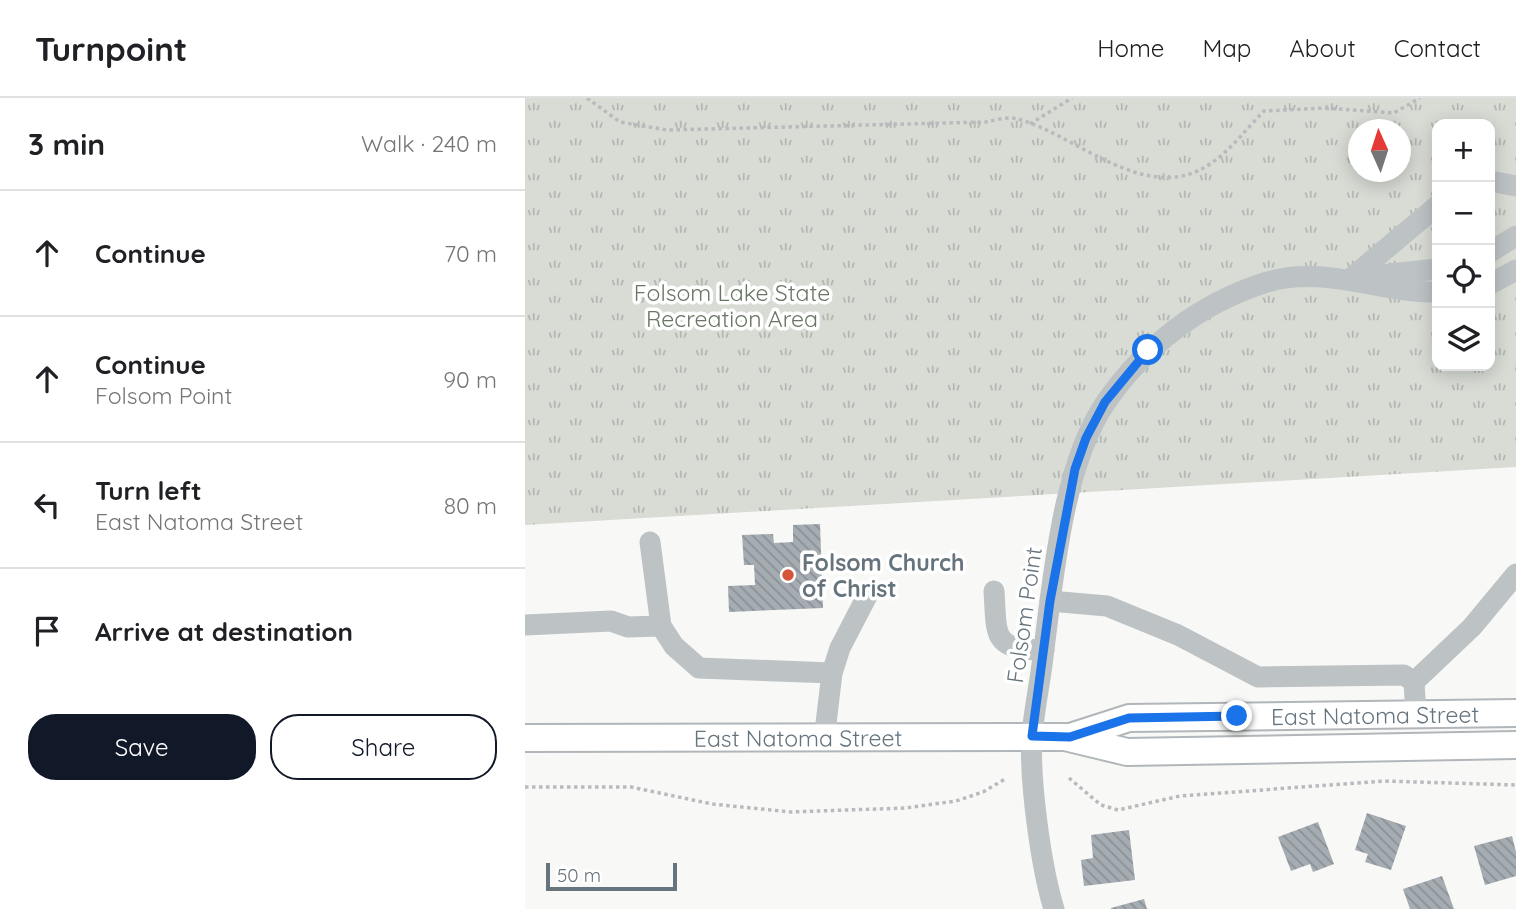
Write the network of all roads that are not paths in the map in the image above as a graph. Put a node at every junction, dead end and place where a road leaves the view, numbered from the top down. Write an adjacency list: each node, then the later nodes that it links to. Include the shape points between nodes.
1 (1495, 182): 2 (street)
2 (1516, 186)
3 (1432, 210): 8 (street)
4 (1516, 236): 5 (street)
5 (1495, 249)
6 (1432, 270): 8 (street)
7 (1516, 270): 9 (street)
8 (1350, 279): 10 (street, via 1385,288); 15 (street, Folsom Point, via 1315,276 1267,282 1231,296 1148,350 1105,402 1086,438 1068,502)
9 (1495, 281)
10 (1432, 292)
11 (650, 542): 17 (street)
12 (1516, 574): 20 (street, via 1472,627)
13 (994, 591): 18 (street, via 994,627 1001,641 1017,650)
14 (867, 596): 19 (street)
15 (1050, 601): 18 (street, Folsom Point); 20 (street, via 1107,606 1178,635 1258,677 1404,676)
16 (525, 625): 17 (street, via 611,621 628,627)
17 (661, 625): 19 (street, via 674,646 699,668)
18 (1044, 650): 23 (street, Folsom Point)
19 (832, 673): 26 (street)
20 (1414, 682): 22 (street)
21 (1516, 713): 22 (main road, East Natoma Street)
22 (1416, 715): 24 (main road, East Natoma Street, via 1129,718)
23 (1032, 736): 24 (main road, East Natoma Street); 26 (main road, East Natoma Street); 28 (street, Folsom Point)
24 (1070, 737): 27 (main road, East Natoma Street, via 1127,752)
25 (525, 738): 26 (main road, East Natoma Street)
26 (824, 740)
27 (1516, 745)
28 (1054, 909)

